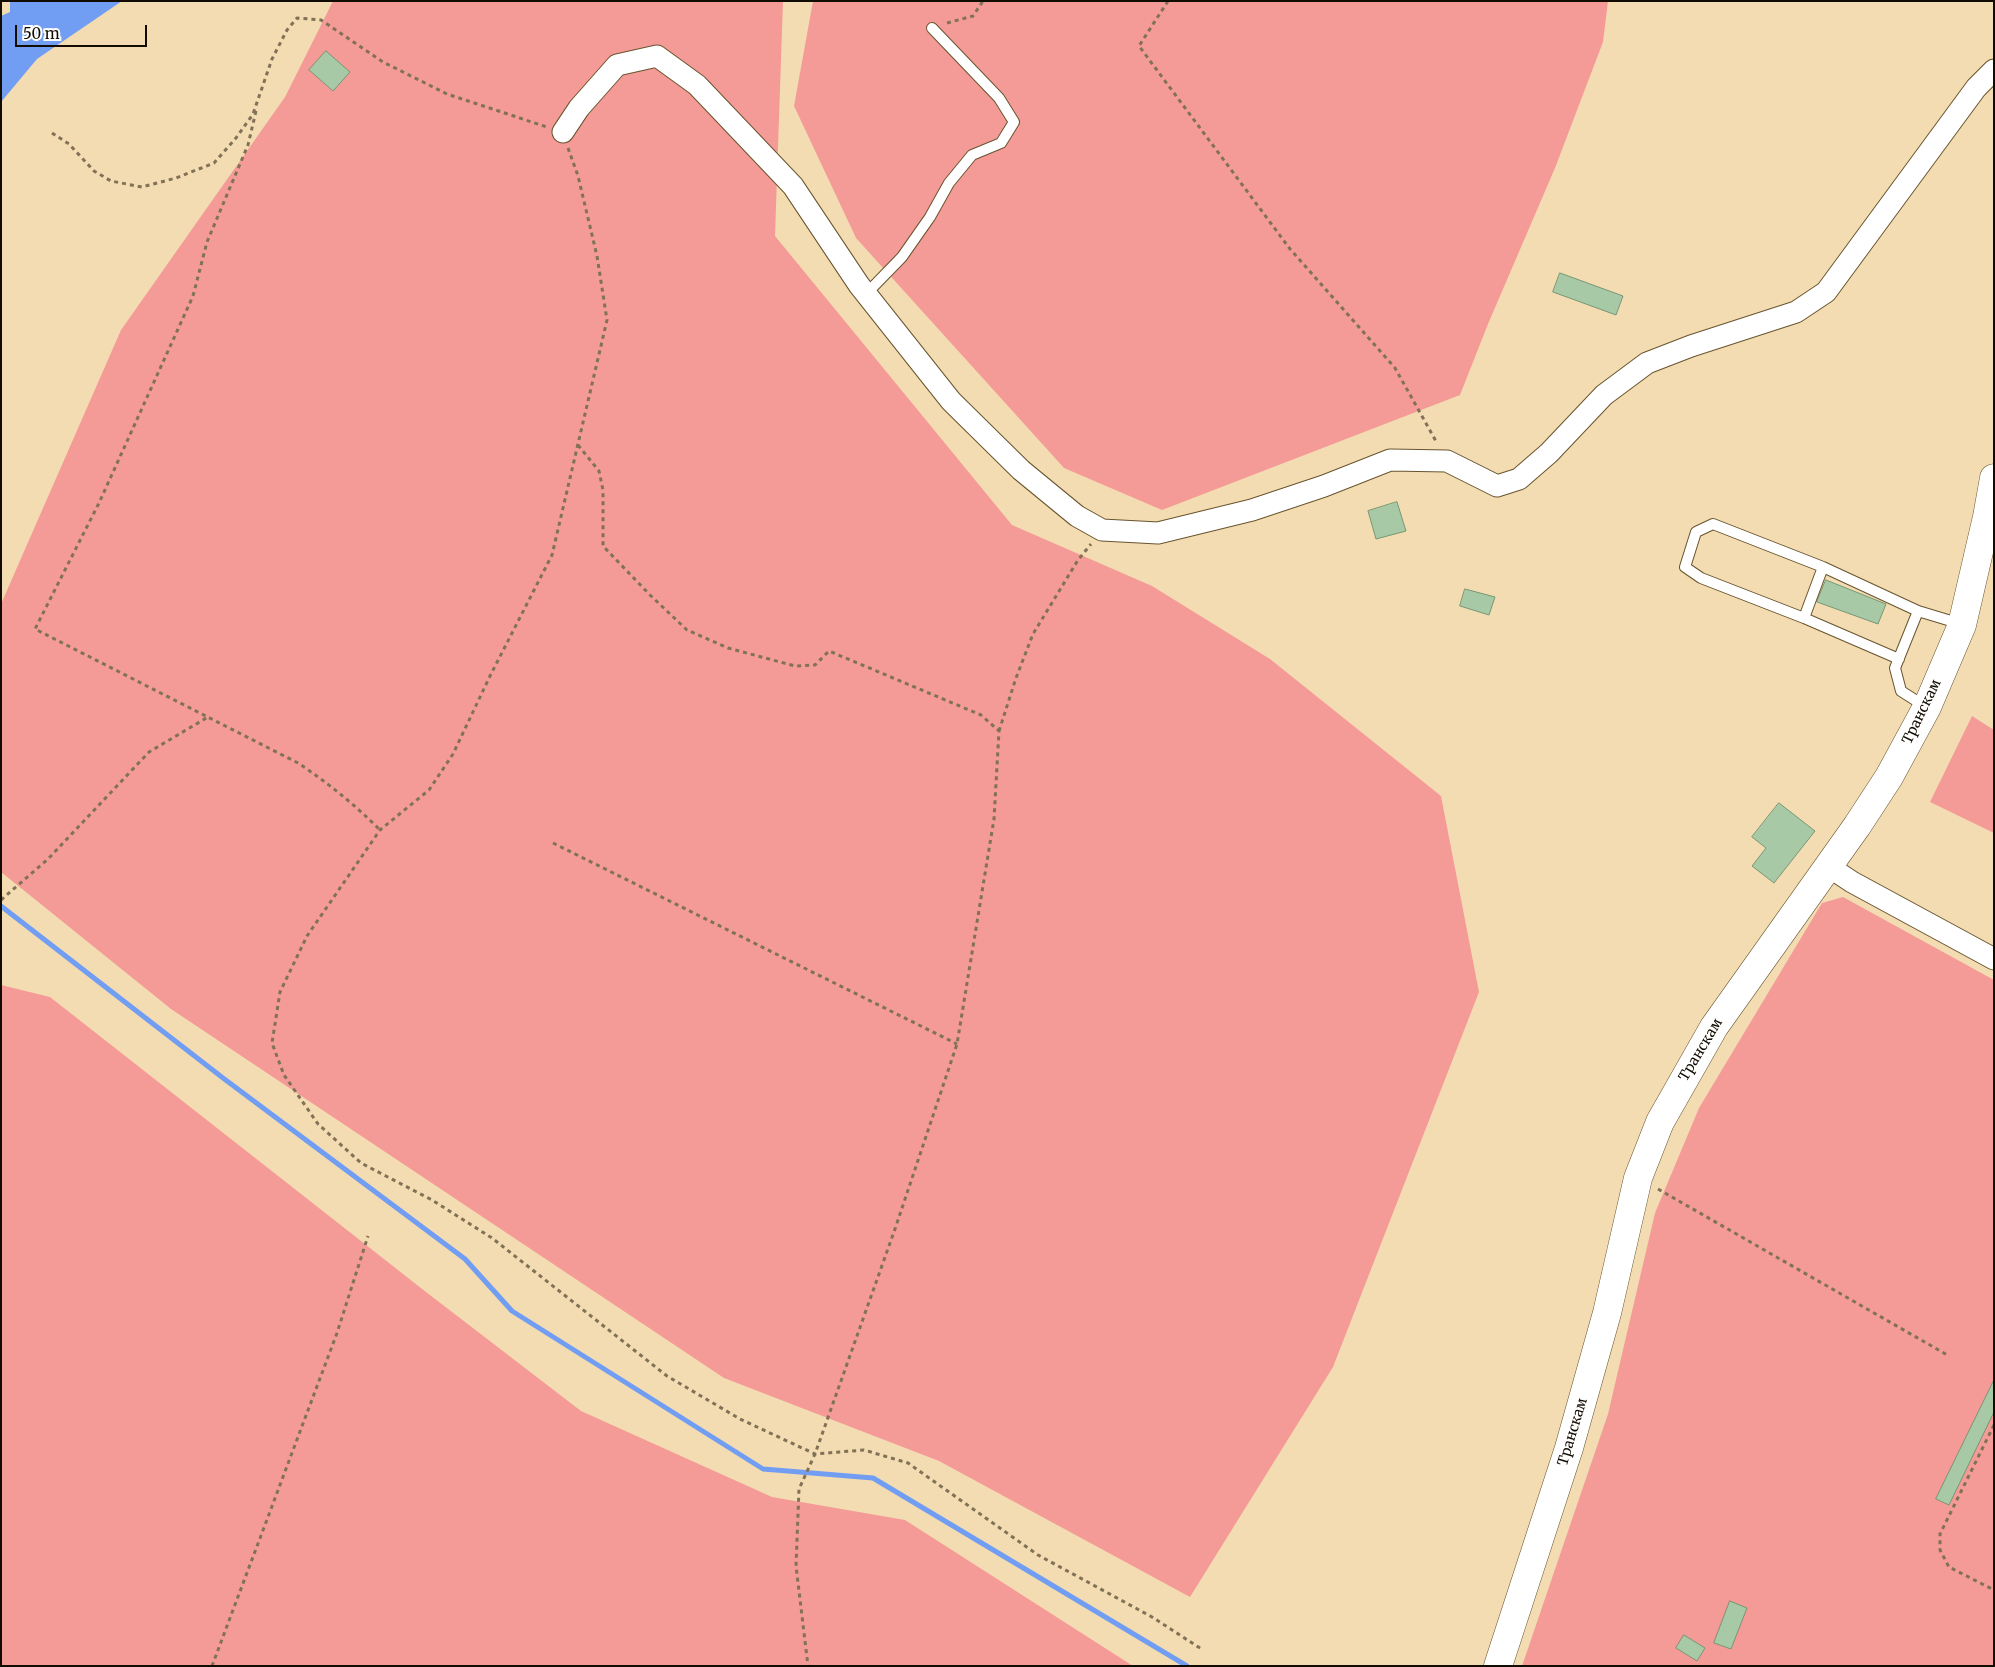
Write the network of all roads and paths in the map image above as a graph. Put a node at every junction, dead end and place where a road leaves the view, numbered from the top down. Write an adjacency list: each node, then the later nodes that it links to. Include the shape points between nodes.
1 (983, 1): 3 (path, via 973,16)
2 (1168, 1): 10 (path, via 1140,46 1290,250 1395,368)
3 (932, 28): 8 (lane, via 999,98 1014,122 1001,143 972,156 949,183 902,257)
4 (1994, 70): 10 (street, via 1976,88 1826,292 1796,312 1647,363 1604,395 1519,479 1497,486)
5 (259, 95): 6 (path, via 287,30 297,18 321,20 383,62 447,94); 7 (path, via 253,114 214,164 142,186 111,181 94,171 69,144); 19 (path, via 248,145 207,242 193,296 99,503 35,629)
6 (563, 132): 8 (street, via 617,64 657,56 697,85 793,186); 9 (path, via 578,176 597,256 607,320)
7 (52, 133)
8 (866, 294): 12 (street, via 951,401 1021,470 1077,516)
9 (577, 444): 20 (path, via 599,471 603,490 603,546 687,630 728,648 796,666 815,664 829,651 981,715); 21 (path, via 552,554 453,754 430,790)
10 (1447, 461): 12 (street, via 1390,460 1252,510 1158,533)
11 (1994, 478): 16 (highway, Транскам)
12 (1102, 530): 20 (path, via 1078,560 1033,634)
13 (1823, 567): 14 (lane); 15 (lane); 15 (lane, via 1713,524 1696,532 1685,567 1701,578)
14 (1918, 612): 16 (lane); 17 (lane)
15 (1804, 618): 17 (lane)
16 (1962, 625): 18 (highway, Транскам)
17 (1899, 659): 18 (lane, via 1895,668 1901,691)
18 (1927, 707): 23 (highway, Транскам, via 1889,777)
19 (208, 717): 21 (path, via 298,763 331,785); 24 (path, via 149,752 48,859)
20 (999, 731): 26 (path, via 994,819)
21 (380, 830): 31 (path, via 307,936 280,992 272,1043 284,1075 318,1124 361,1163 432,1200 492,1238 667,1376 740,1419)
22 (553, 843): 26 (path)
23 (1828, 866): 25 (street); 27 (highway, Транскам, via 1714,1027 1660,1122)
24 (1, 900)
25 (1994, 959)
26 (957, 1044): 31 (path)
27 (1638, 1178): 29 (path); 36 (highway, Транскам, via 1607,1313 1569,1448)
28 (368, 1236): 34 (path, via 337,1332)
29 (1949, 1356)
30 (1994, 1425): 32 (path, via 1940,1534 1940,1550 1949,1567)
31 (814, 1454): 33 (path, via 864,1450 908,1463 1038,1555 1152,1617); 35 (path, via 799,1489 796,1566)
32 (1994, 1590)
33 (1203, 1650)
34 (212, 1666)
35 (808, 1666)
36 (1498, 1666)

